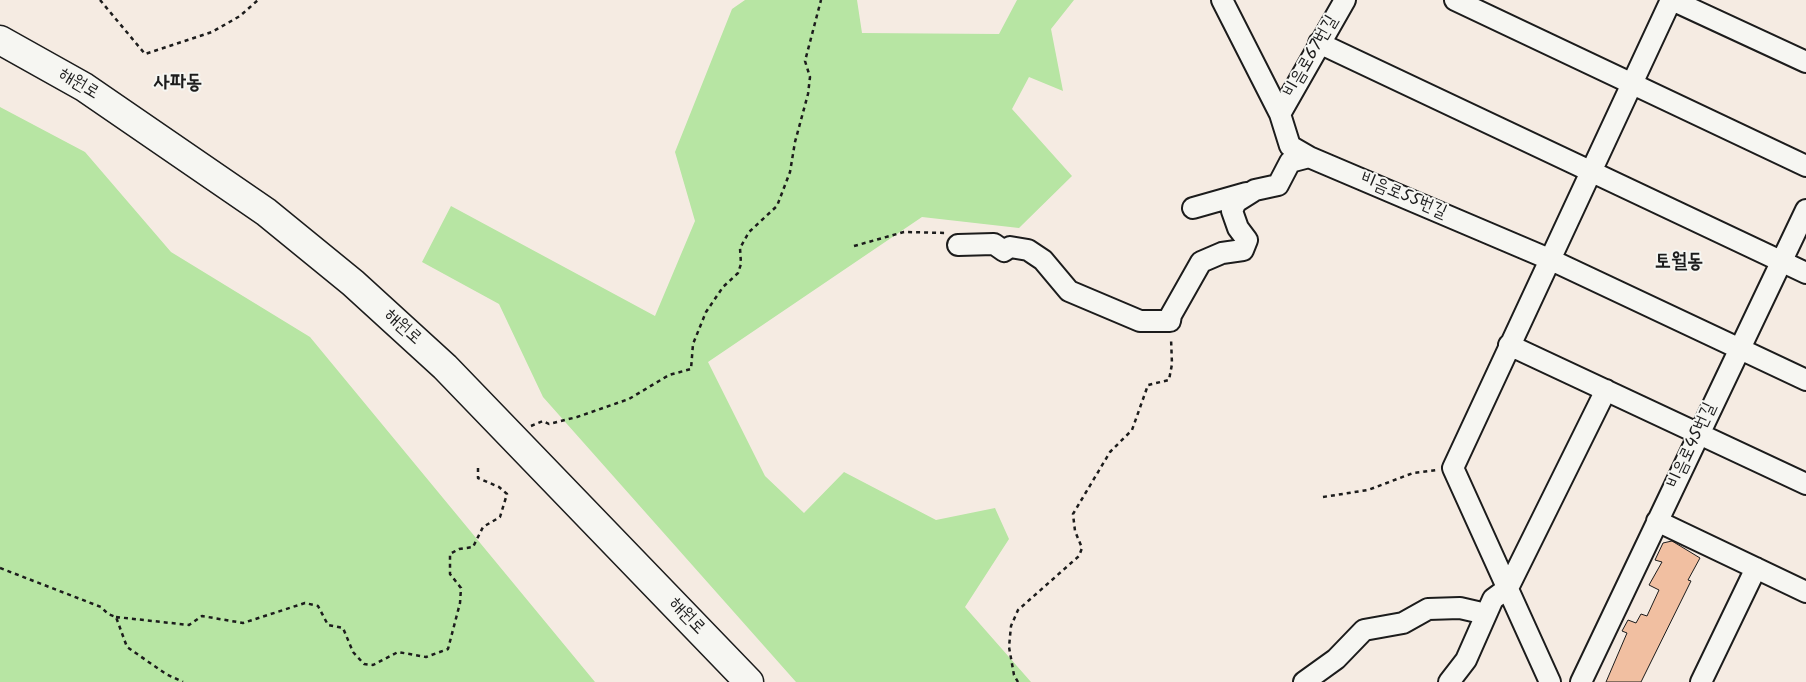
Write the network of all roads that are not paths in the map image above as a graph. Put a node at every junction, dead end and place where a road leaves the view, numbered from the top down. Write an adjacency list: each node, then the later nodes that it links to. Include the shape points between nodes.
1 (1222, 0): 10 (street, 비음로55번길)
2 (1345, 0): 6 (street, 비음로67번길)
3 (1455, 0): 9 (street)
4 (1671, 0): 8 (street); 9 (street)
5 (0, 40): 33 (highway, 해원로, via 84,87 266,212 353,283 445,367)
6 (1319, 43): 10 (street, 비음로67번길); 13 (street)
7 (0, 53): 32 (highway, 해원로, via 279,240 430,372)
8 (1806, 62)
9 (1632, 84): 12 (street); 13 (street)
10 (1280, 114): 11 (street, 비음로55번길, via 1290,146)
11 (1299, 159): 14 (street, via 1278,185); 18 (street, 비음로55번길)
12 (1806, 166)
13 (1590, 171): 18 (street); 19 (street)
14 (1255, 190): 15 (street); 17 (street, via 1236,202 1232,211 1247,240 1243,250 1222,253 1201,262 1170,321 1140,321 1069,291 1043,260 1028,250 1010,247 1004,251 994,244)
15 (1194, 208)
16 (1806, 210): 19 (street, 비음로45번길)
17 (958, 244)
18 (1549, 259): 21 (street); 22 (street, 비음로55번길)
19 (1781, 261): 20 (street); 22 (street, 비음로45번길)
20 (1806, 273)
21 (1510, 345): 24 (street); 29 (street, via 1453,468)
22 (1739, 348): 23 (street, 비음로55번길); 25 (street, 비음로45번길)
23 (1806, 380)
24 (1606, 390): 25 (street); 29 (street)
25 (1699, 433): 26 (street); 27 (street, 비음로45번길)
26 (1806, 484)
27 (1658, 521): 28 (street); 37 (street, 비음로45번길)
28 (1756, 568): 30 (street); 38 (street)
29 (1508, 588): 31 (street, via 1493,599); 36 (street)
30 (1806, 592)
31 (1486, 614): 34 (street, via 1460,608 1428,609 1403,623 1364,630 1336,659); 35 (street, via 1466,660)
32 (724, 682)
33 (749, 682)
34 (1304, 682)
35 (1449, 682)
36 (1550, 682)
37 (1581, 682)
38 (1701, 682)

